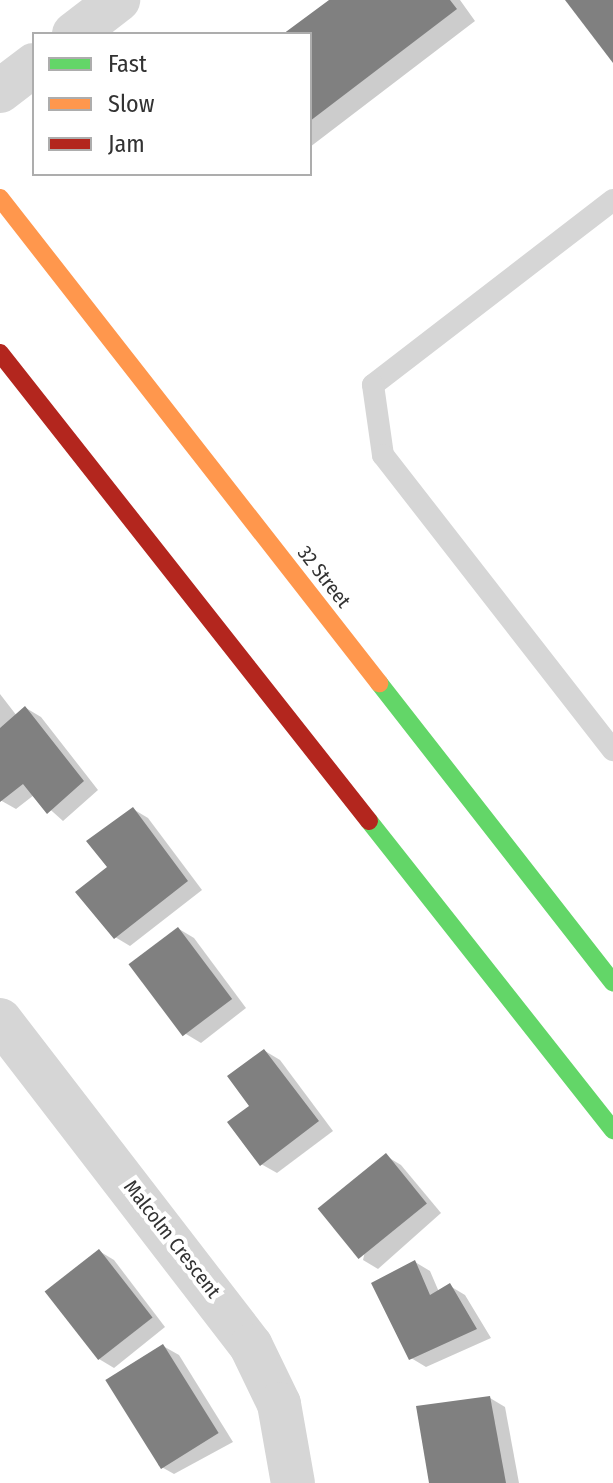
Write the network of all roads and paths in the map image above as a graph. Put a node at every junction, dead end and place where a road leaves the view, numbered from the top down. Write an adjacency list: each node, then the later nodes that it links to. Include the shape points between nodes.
1 (118, 0): 2 (street)
2 (77, 32)
3 (32, 67): 4 (street)
4 (0, 91)
5 (0, 198): 9 (main road, 32 Street)
6 (613, 200): 8 (lane, via 373,385 383,455)
7 (0, 353): 11 (main road)
8 (613, 750)
9 (613, 983)
10 (0, 1020): 12 (street, Malcolm Crescent, via 251,1346 279,1404)
11 (613, 1130)
12 (293, 1483)

